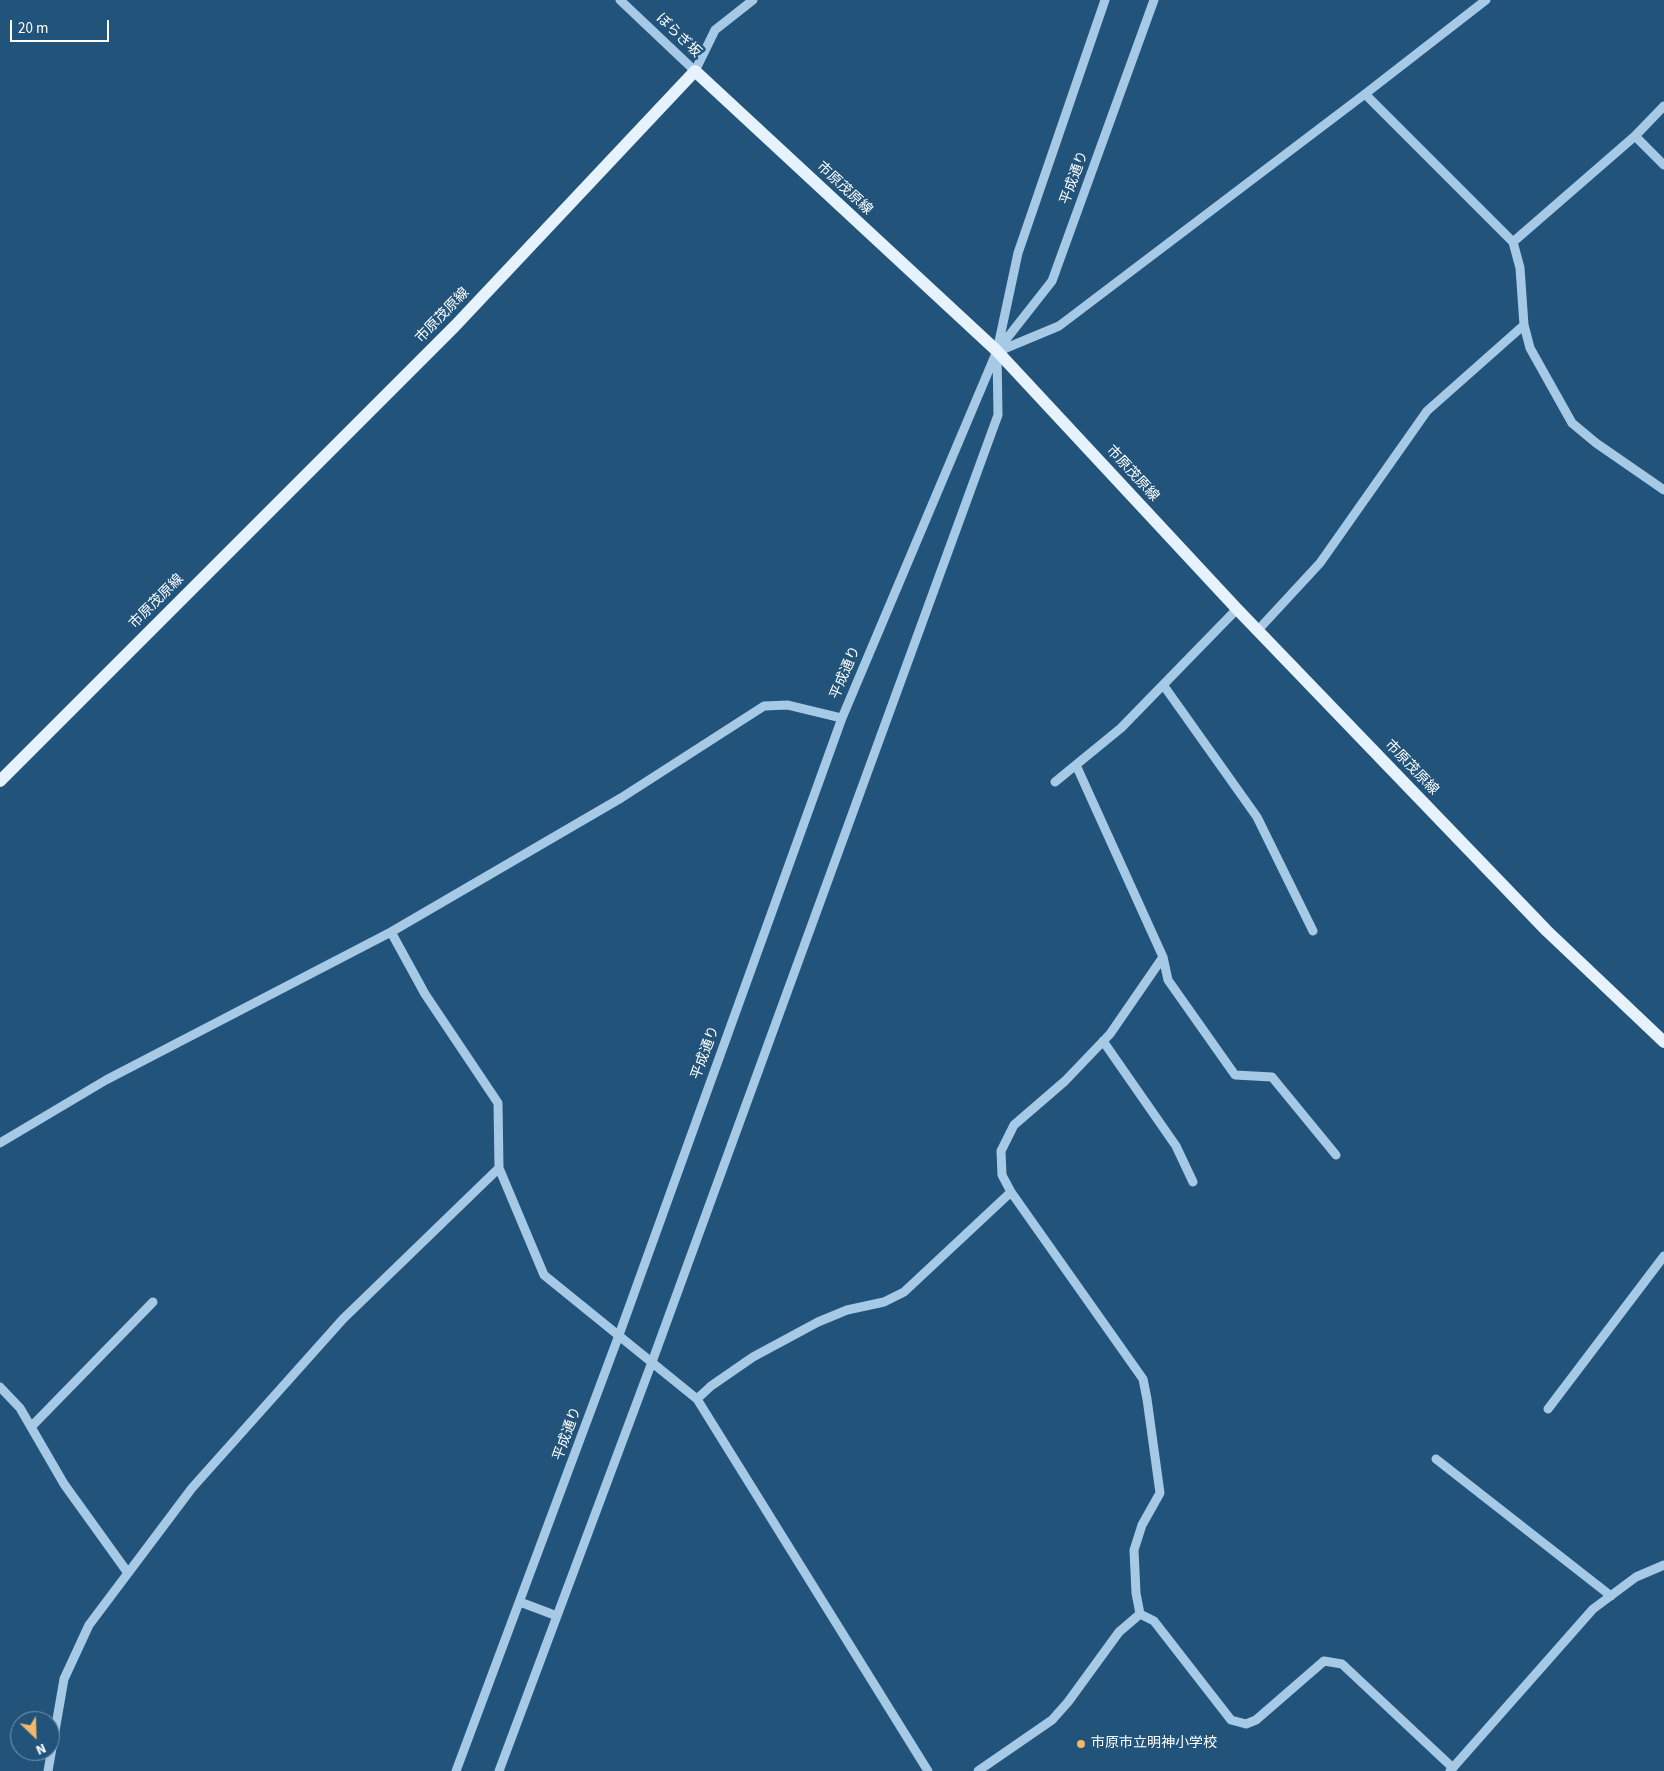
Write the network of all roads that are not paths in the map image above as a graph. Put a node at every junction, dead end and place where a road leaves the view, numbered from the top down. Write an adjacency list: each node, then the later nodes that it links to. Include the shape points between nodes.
1 (620, 0): 6 (street, ぼらぎ坂)
2 (753, 0): 6 (street, via 715,30)
3 (1105, 0): 13 (street, 平成通り, via 1018,253)
4 (1154, 0): 13 (street, 平成通り, via 1052,281)
5 (1486, 0): 7 (street)
6 (695, 71): 13 (main road, 市原茂原線); 20 (main road, 市原茂原線, via 455,326)
7 (1365, 94): 11 (street); 13 (street, via 1059,326)
8 (1664, 106): 9 (street)
9 (1635, 136): 10 (street); 11 (street)
10 (1664, 165)
11 (1513, 242): 12 (street, via 1520,268)
12 (1524, 325): 14 (street, via 1530,348 1572,423); 16 (street, via 1427,411 1320,564)
13 (997, 351): 15 (main road, 市原茂原線); 18 (street, 平成通り); 35 (street, 平成通り, via 998,414)
14 (1664, 490)
15 (1237, 609): 16 (main road, 市原茂原線); 17 (street)
16 (1258, 630): 26 (main road, 市原茂原線, via 1547,931)
17 (1164, 686): 19 (street, via 1121,728); 22 (street, via 1257,817)
18 (842, 718): 23 (street, via 788,705 764,706 620,798); 34 (street, 平成通り)
19 (1076, 765): 21 (street); 24 (street)
20 (0, 781)
21 (1055, 782)
22 (1313, 931)
23 (391, 932): 27 (street, via 106,1080); 29 (street, via 425,994 498,1103)
24 (1164, 957): 25 (street); 28 (street, via 1168,980 1235,1075 1272,1077)
25 (1103, 1041): 30 (street, via 1176,1146); 31 (street, via 1014,1125 1002,1151 1002,1175)
26 (1664, 1042)
27 (0, 1143)
28 (1336, 1155)
29 (499, 1168): 34 (street, via 544,1275); 42 (street, via 344,1319 192,1488)
30 (1193, 1182)
31 (1012, 1192): 37 (street, via 904,1292 884,1302 847,1310 818,1322 753,1357); 45 (street, via 1143,1379 1160,1493 1142,1525 1134,1550)
32 (1664, 1256): 38 (street)
33 (153, 1302): 39 (street)
34 (619, 1335): 35 (street); 44 (street, 平成通り)
35 (652, 1362): 37 (street); 46 (street, 平成通り)
36 (0, 1387): 39 (street, via 20,1408)
37 (697, 1398): 51 (street)
38 (1548, 1410)
39 (31, 1427): 42 (street, via 64,1484)
40 (1436, 1459): 43 (street)
41 (1664, 1565): 43 (street, via 1636,1577)
42 (128, 1573): 48 (street, via 89,1625 64,1679)
43 (1611, 1596): 47 (street, via 1593,1608)
44 (520, 1602): 46 (street); 49 (street, 平成通り)
45 (1140, 1614): 47 (street, via 1154,1621 1231,1720 1246,1724 1256,1720 1324,1661 1342,1664); 52 (street, via 1119,1632 1052,1720)
46 (557, 1616): 50 (street, 平成通り)
47 (1451, 1769)
48 (48, 1771)
49 (456, 1771)
50 (499, 1771)
51 (928, 1771)
52 (978, 1771)

